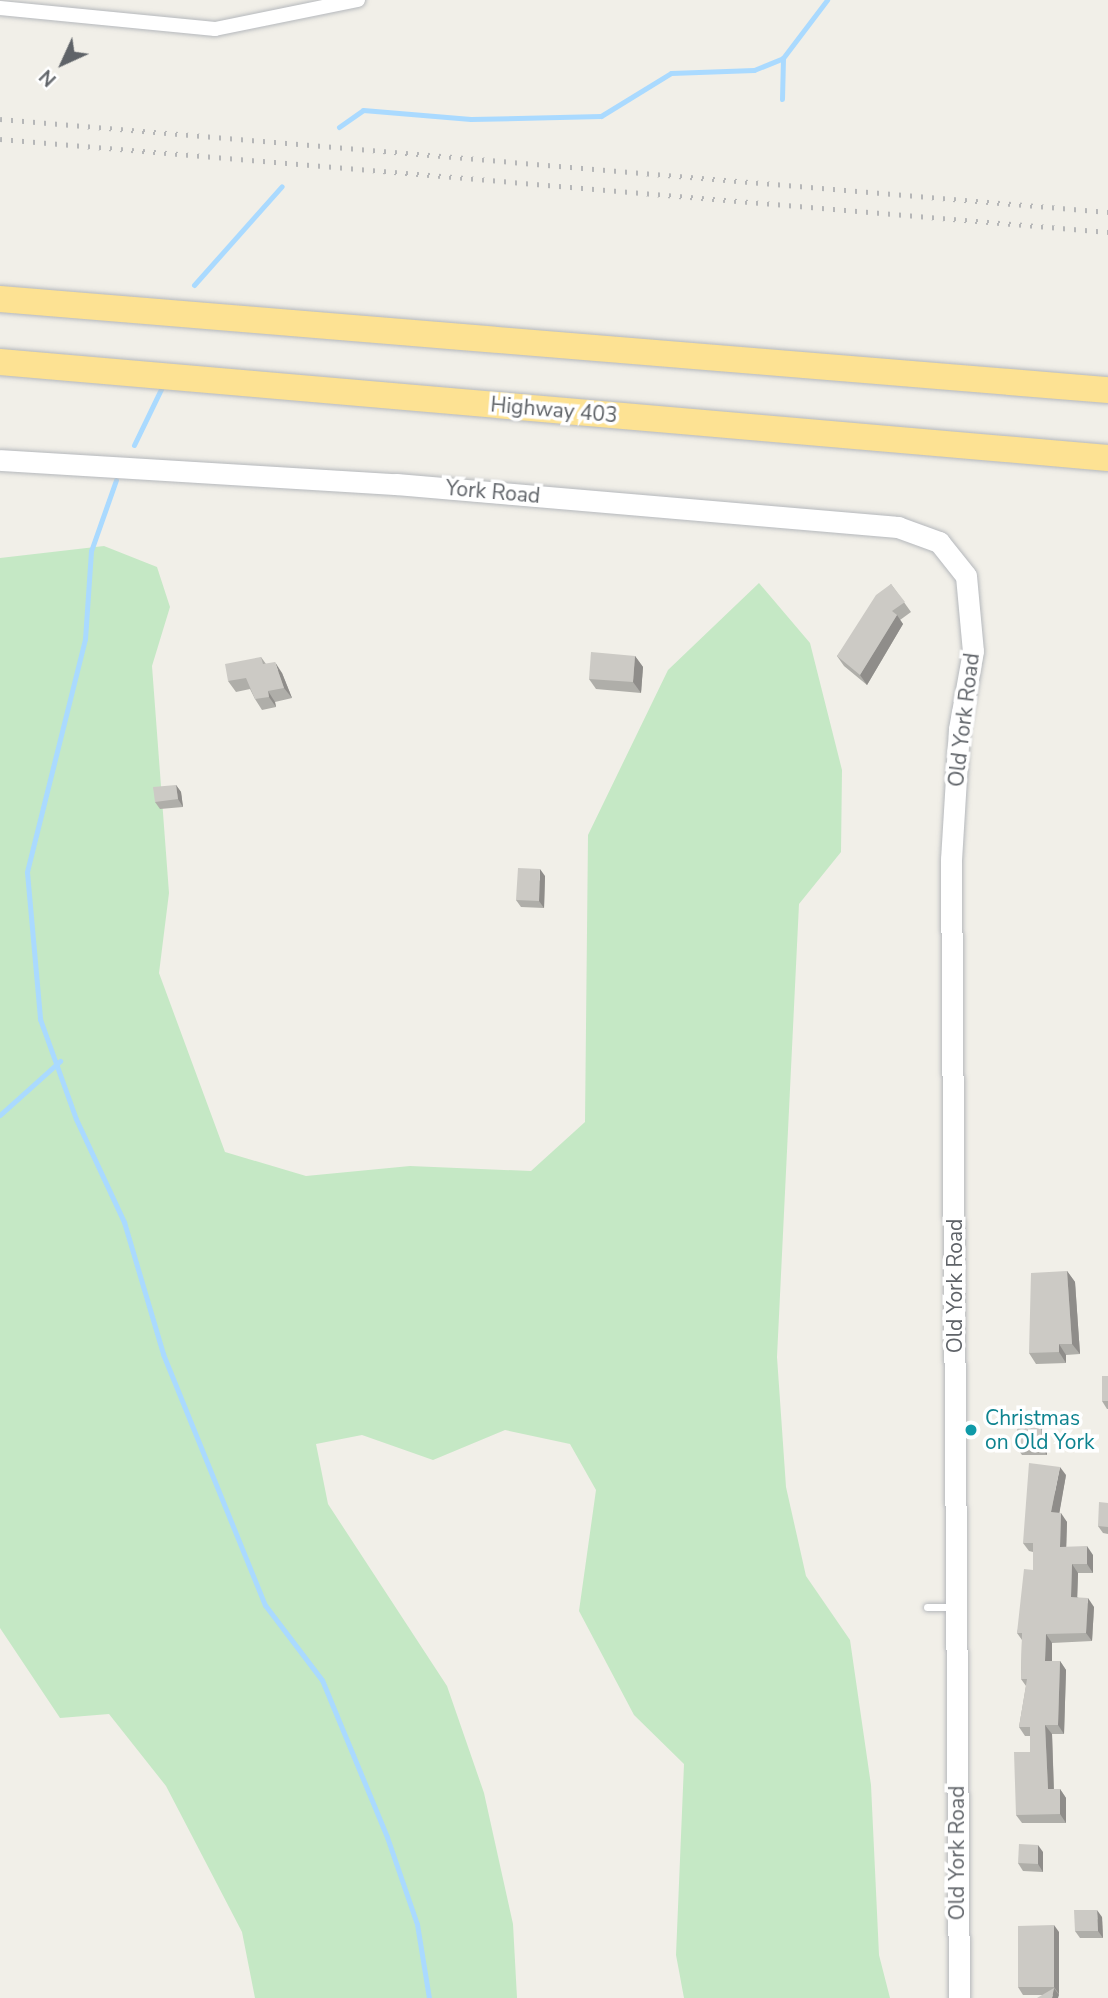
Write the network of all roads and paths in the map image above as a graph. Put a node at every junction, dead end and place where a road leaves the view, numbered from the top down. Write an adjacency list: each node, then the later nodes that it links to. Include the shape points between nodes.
1 (358, 0): 2 (street, via 215,29)
2 (0, 8)
3 (0, 299): 5 (highway)
4 (0, 362): 6 (highway, Highway 403)
5 (1108, 390)
6 (1108, 458)
7 (0, 460): 8 (street, York Road, via 396,484 898,527 939,542)
8 (966, 576): 9 (street, Old York Road, via 974,651 959,729 951,859)
9 (957, 1606): 10 (lane); 11 (street, Old York Road)
10 (927, 1607)
11 (959, 1998)

